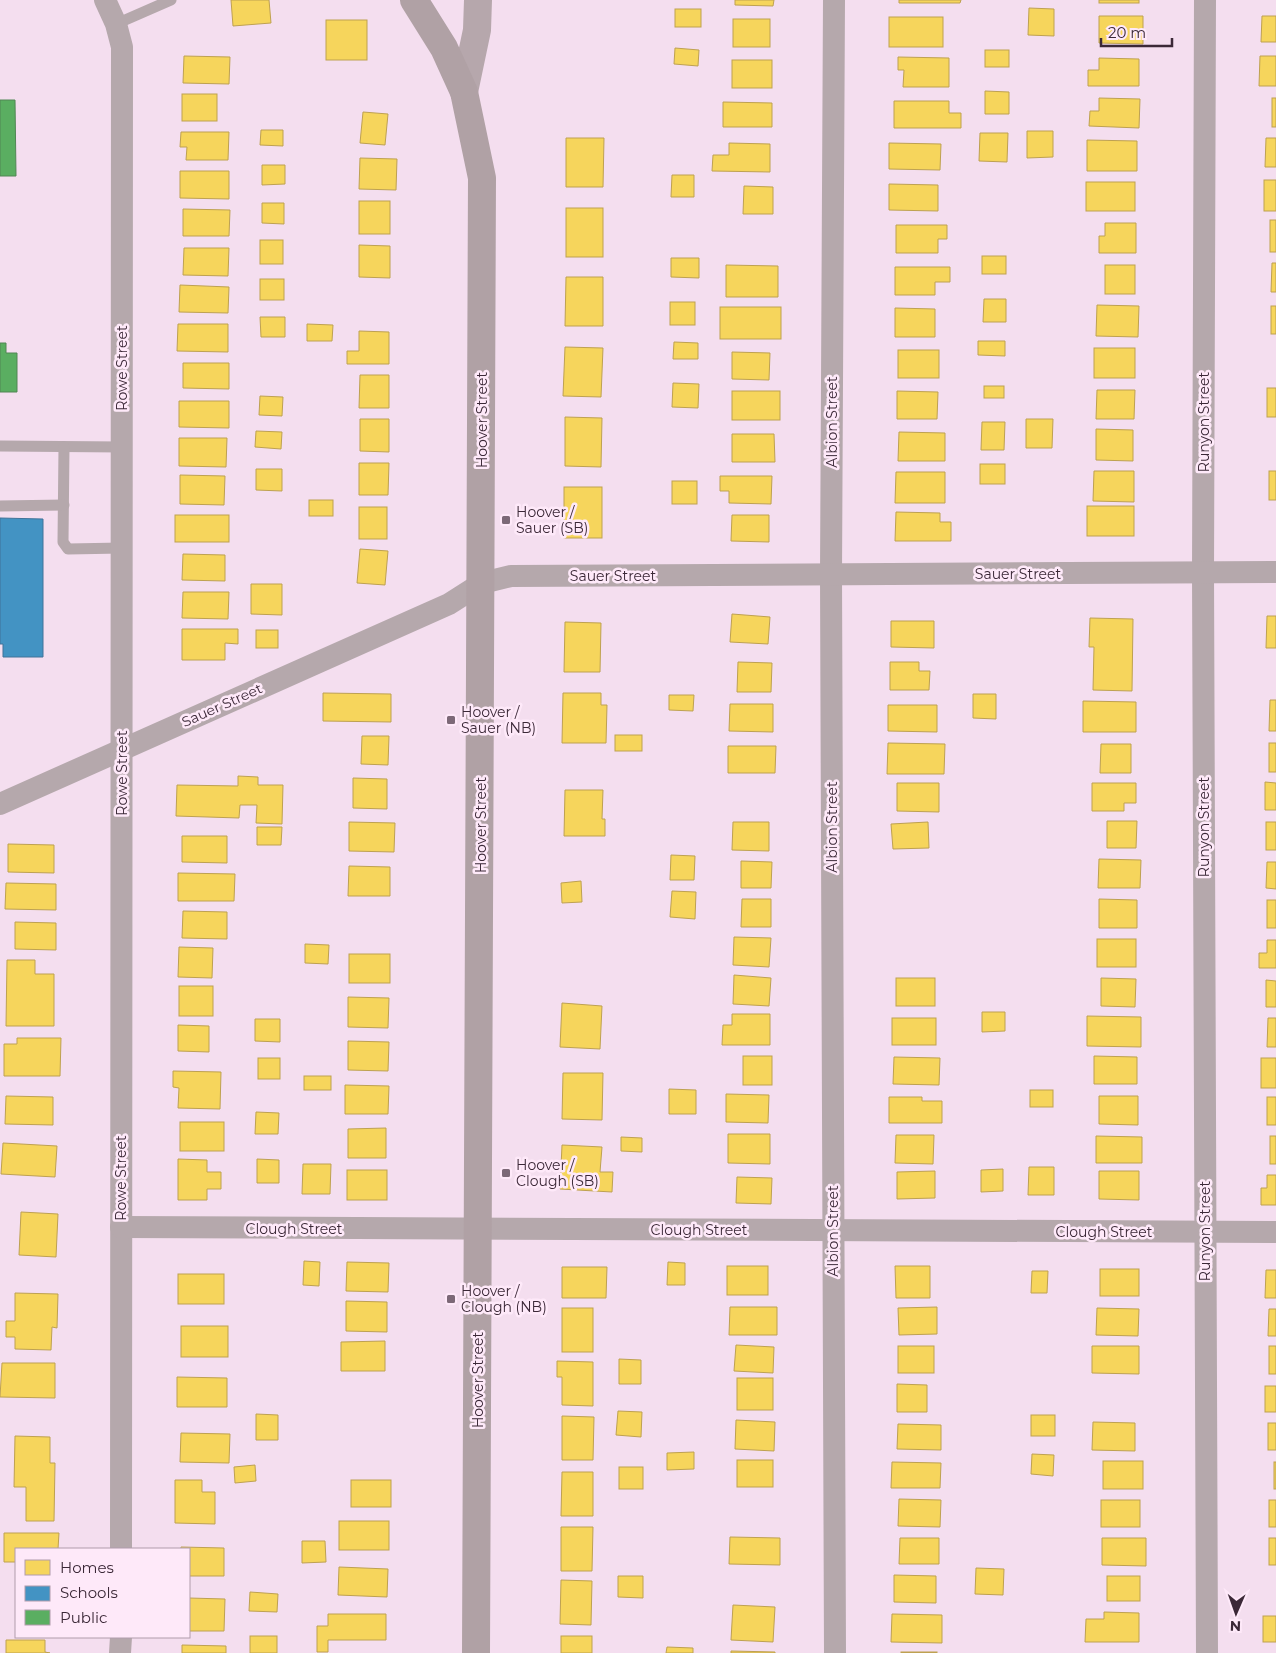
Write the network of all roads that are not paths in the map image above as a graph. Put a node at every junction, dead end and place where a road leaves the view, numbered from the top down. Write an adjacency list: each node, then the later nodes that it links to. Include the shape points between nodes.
1 (106, 0): 7 (street, Rowe Street)
2 (171, 0): 7 (lane)
3 (414, 0): 8 (main road, via 444,48)
4 (478, 0): 8 (street, Hoover Street, via 477,30)
5 (834, 0): 17 (street, Albion Street)
6 (1206, 0): 16 (street, Runyon Street)
7 (116, 24): 11 (street, Rowe Street, via 122,47)
8 (464, 92): 18 (main road, Hoover Street, via 482,178)
9 (0, 446): 10 (lane)
10 (64, 447): 11 (lane); 12 (lane)
11 (122, 447): 14 (street, Rowe Street)
12 (64, 505): 13 (lane); 14 (lane, via 63,542 68,549)
13 (0, 506)
14 (122, 548): 19 (street, Rowe Street)
15 (1276, 572): 16 (street, Sauer Street)
16 (1203, 573): 17 (street, Sauer Street); 24 (street, Runyon Street)
17 (831, 575): 18 (street, Sauer Street, via 511,576); 23 (street, Albion Street)
18 (482, 583): 19 (street, Sauer Street, via 449,604); 22 (main road, Hoover Street)
19 (122, 749): 20 (street, Sauer Street); 21 (street, Rowe Street)
20 (0, 804)
21 (121, 1228): 22 (street, Clough Street); 26 (street, Rowe Street)
22 (479, 1230): 23 (street, Clough Street); 29 (main road, Hoover Street)
23 (833, 1231): 24 (street, Clough Street); 30 (street, Albion Street)
24 (1205, 1232): 25 (street, Clough Street); 31 (street, Runyon Street)
25 (1276, 1232)
26 (121, 1548)
27 (120, 1638): 28 (street)
28 (120, 1653)
29 (476, 1653)
30 (835, 1653)
31 (1207, 1653)

